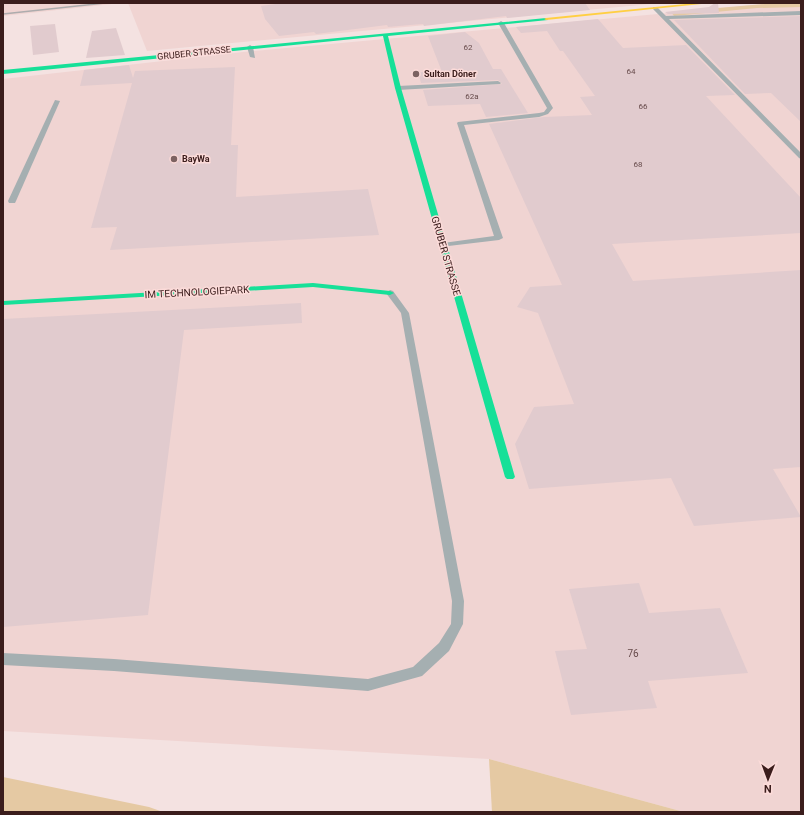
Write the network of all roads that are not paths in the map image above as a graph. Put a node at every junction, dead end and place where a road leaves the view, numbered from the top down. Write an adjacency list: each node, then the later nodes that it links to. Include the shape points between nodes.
1 (709, 3): 2 (street, GRUBER STRASSE)
2 (655, 8): 4 (lane); 5 (street, GRUBER STRASSE)
3 (801, 13): 4 (lane)
4 (665, 18): 13 (lane)
5 (501, 23): 6 (street, GRUBER STRASSE); 15 (lane, via 550,108 546,113 539,115 460,123 499,238)
6 (385, 34): 7 (street, GRUBER STRASSE); 11 (street, GRUBER STRASSE)
7 (250, 47): 8 (lane); 9 (street, GRUBER STRASSE)
8 (253, 58)
9 (3, 72)
10 (498, 83): 11 (lane)
11 (398, 88): 15 (street, GRUBER STRASSE)
12 (57, 101): 14 (lane)
13 (801, 157)
14 (12, 201)
15 (443, 245): 18 (street, GRUBER STRASSE)
16 (390, 293): 17 (street, IM TECHNOLOGIEPARK, via 314,285); 19 (lane, via 405,313 458,601 457,624 444,647 417,672 368,685)
17 (3, 303)
18 (510, 477)
19 (3, 659)

